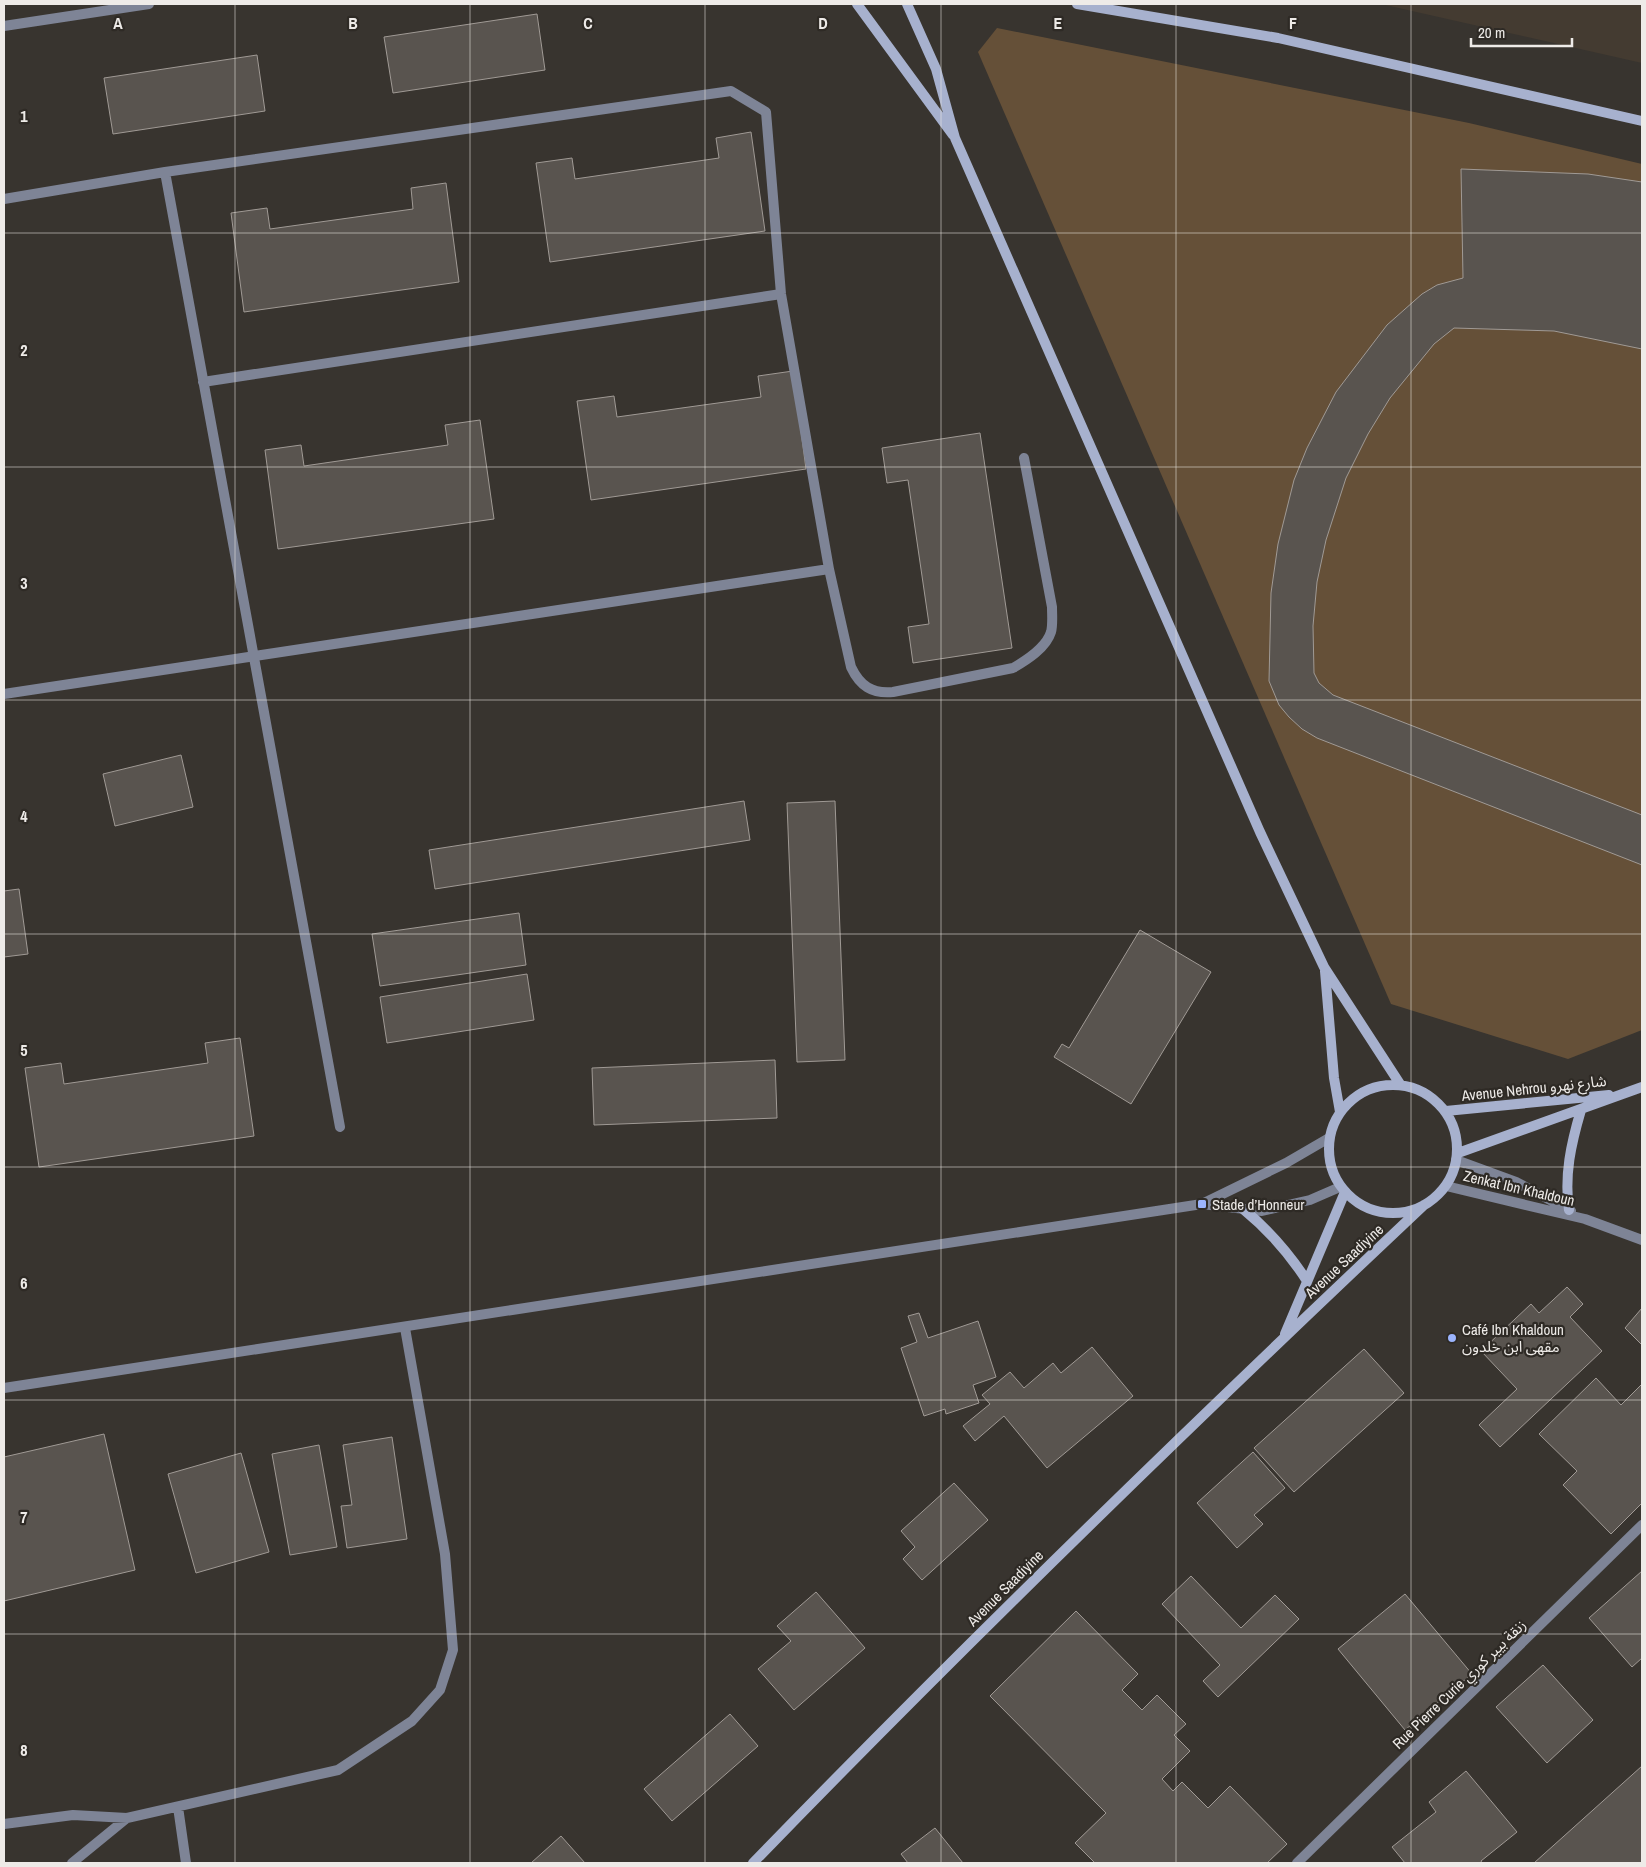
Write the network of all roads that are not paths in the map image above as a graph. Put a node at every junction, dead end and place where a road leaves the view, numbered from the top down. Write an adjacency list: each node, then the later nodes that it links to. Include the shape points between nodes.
1 (149, 4): 7 (street)
2 (852, 4): 3 (main road)
3 (857, 4): 4 (main road); 9 (main road)
4 (861, 4)
5 (907, 4): 9 (main road, via 936,69)
6 (1077, 4): 8 (main road, via 1278,38)
7 (4, 26)
8 (1642, 121)
9 (955, 138): 18 (main road, via 1260,832)
10 (165, 172): 11 (street); 12 (street, via 731,91 766,112); 13 (street)
11 (4, 199)
12 (781, 294): 13 (street); 15 (street)
13 (203, 382): 16 (street)
14 (1024, 458): 15 (street, via 1052,607 1051,632 1046,642 1014,668 883,693 873,691 856,678 851,667)
15 (829, 569): 16 (street)
16 (254, 657): 17 (street); 25 (street)
17 (4, 694)
18 (1324, 968): 19 (main road); 24 (main road)
19 (1400, 1084): 23 (main road, via 1418,1089); 24 (main road, via 1366,1090)
20 (1642, 1087): 21 (main road, Avenue Nehrou شارع نهرو)
21 (1625, 1094): 22 (main road, Avenue Nehrou شارع نهرو); 23 (main road, Avenue Nehrou شارع نهرو)
22 (1581, 1110): 27 (main road, Avenue Nehrou شارع نهرو); 33 (main road, via 1568,1160 1566,1191)
23 (1446, 1111): 27 (main road, via 1454,1129)
24 (1340, 1112): 26 (main road)
25 (340, 1127)
26 (1329, 1138): 29 (main road, via 1332,1171); 30 (street)
27 (1457, 1157): 28 (main road); 33 (street, Zenkat Ibn Khaldoun, via 1516,1182)
28 (1446, 1186): 31 (main road); 34 (street, Zenkat Ibn Khaldoun)
29 (1342, 1189): 31 (main road, via 1362,1206 1382,1212 1403,1212); 32 (street, via 1262,1211); 36 (main road, Avenue Saadiyine)
30 (1202, 1204): 32 (street); 37 (street)
31 (1424, 1205): 38 (main road, Avenue Saadiyine)
32 (1242, 1208): 36 (main road, via 1291,1255)
33 (1569, 1210): 34 (street, Zenkat Ibn Khaldoun)
34 (1585, 1219): 35 (street, Zenkat Ibn Khaldoun)
35 (1642, 1240)
36 (1307, 1281): 38 (main road, Avenue Saadiyine)
37 (405, 1328): 39 (street); 41 (street, via 445,1554 453,1650 440,1690 412,1721 338,1770)
38 (1283, 1338): 46 (main road, Avenue Saadiyine, via 884,1729)
39 (4, 1388)
40 (1642, 1525): 47 (street, Rue Pierre Curie زنقة بيير كوري)
41 (178, 1807): 42 (street); 45 (street)
42 (127, 1818): 43 (street, via 73,1815); 44 (street)
43 (4, 1824)
44 (72, 1863)
45 (186, 1863)
46 (753, 1863)
47 (1297, 1863)

